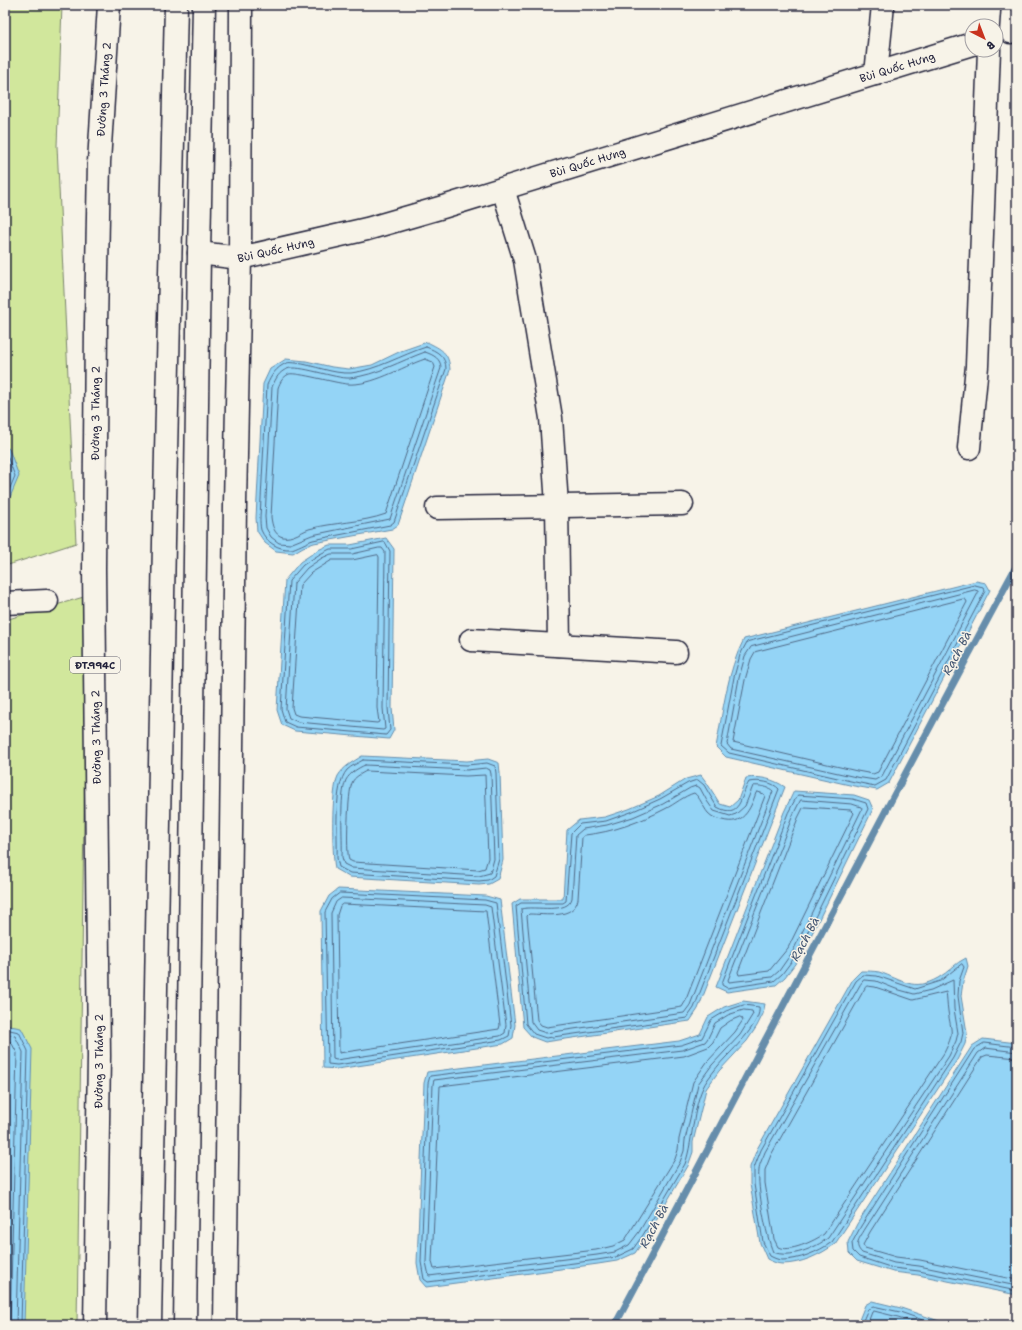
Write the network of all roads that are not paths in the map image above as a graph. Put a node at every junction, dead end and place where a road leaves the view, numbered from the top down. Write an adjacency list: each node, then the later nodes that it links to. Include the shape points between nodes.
1 (109, 5): 23 (main road, Đường 3 Tháng 2 / ĐT.994C, via 99,162 96,326 94,569 99,1056)
2 (176, 5): 24 (main road)
3 (204, 5): 12 (main road)
4 (241, 5): 13 (main road)
5 (882, 5): 10 (main road)
6 (1013, 5): 7 (main road)
7 (1008, 33)
8 (964, 46): 10 (main road, Bùi Quốc Hưng)
9 (988, 58): 14 (main road, via 977,366)
10 (876, 74): 11 (main road, Bùi Quốc Hưng)
11 (503, 189): 13 (main road, Bùi Quốc Hưng, via 367,228); 16 (main road, via 526,267 551,418)
12 (199, 253): 13 (main road, Bùi Quốc Hưng); 25 (main road)
13 (240, 258): 26 (main road)
14 (969, 448)
15 (682, 504): 16 (main road)
16 (557, 505): 17 (main road); 21 (main road)
17 (437, 508)
18 (47, 601): 19 (main road)
19 (5, 603)
20 (471, 640): 21 (main road)
21 (559, 645): 22 (main road)
22 (676, 652)
23 (95, 1325)
24 (150, 1325)
25 (185, 1325)
26 (225, 1325)

